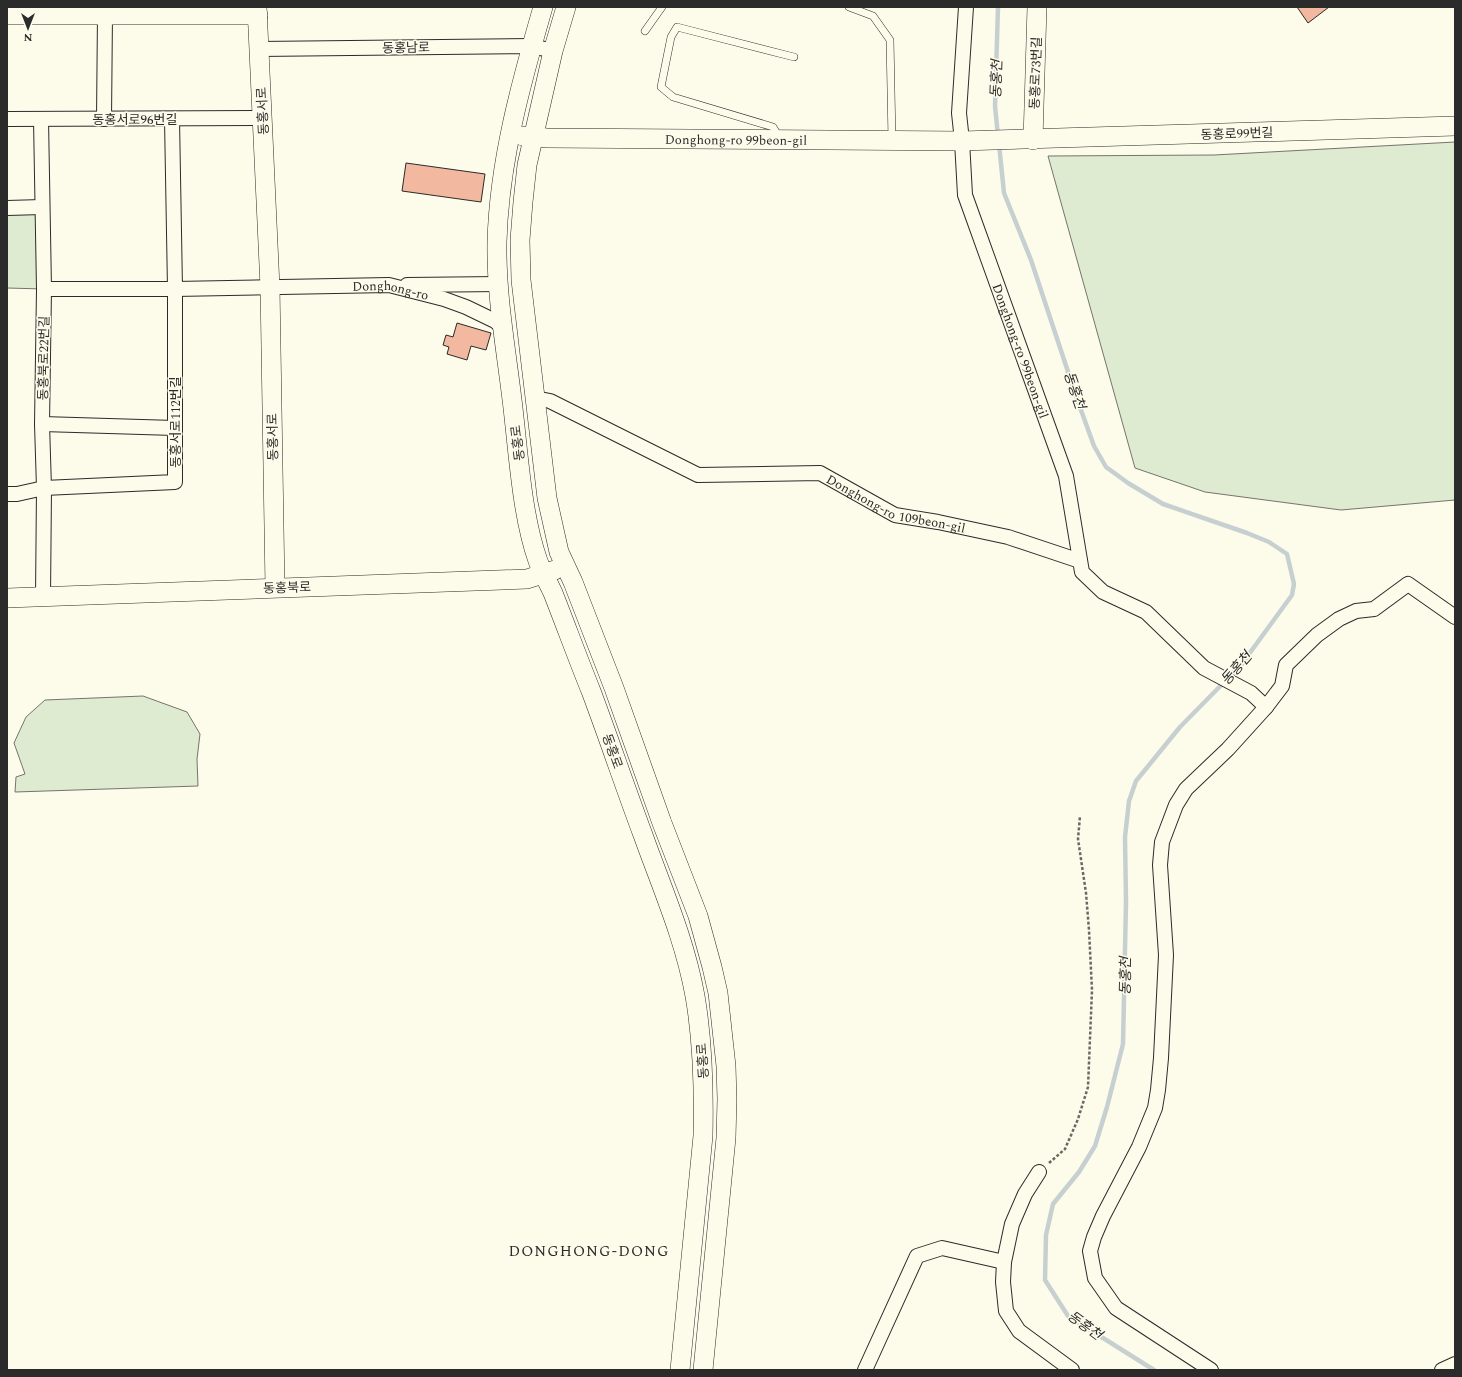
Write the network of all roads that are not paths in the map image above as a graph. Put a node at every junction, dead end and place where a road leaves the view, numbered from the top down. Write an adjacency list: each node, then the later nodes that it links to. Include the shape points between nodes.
1 (543, 7): 11 (main road)
2 (566, 7): 13 (main road)
3 (662, 7): 10 (lane)
4 (849, 7): 25 (lane, via 873,16 890,40)
5 (966, 7): 26 (street, via 958,113)
6 (1036, 7): 24 (main road, 동홍로73번길)
7 (257, 11): 8 (main road); 12 (main road, 동홍서로)
8 (106, 14): 9 (main road); 18 (street)
9 (7, 15)
10 (645, 31)
11 (532, 46): 12 (street, 동홍남로); 13 (street, 동홍남로); 21 (main road)
12 (259, 49): 15 (main road, 동홍서로)
13 (553, 51): 22 (main road)
14 (794, 58): 23 (lane, via 678,27 671,37 661,87 673,97 773,127)
15 (262, 118): 19 (street, 동홍서로96번길); 31 (main road, 동홍서로)
16 (7, 119): 17 (street, 동홍서로96번길)
17 (41, 119): 18 (street, 동홍서로96번길); 27 (street, 동홍북로22번길)
18 (104, 119): 19 (street, 동홍서로96번길)
19 (172, 119): 33 (street)
20 (1455, 126): 24 (main road, 동홍로99번길)
21 (510, 135): 22 (main road, Donghong-ro 99beon-gil); 29 (main road, 동홍로, via 497,240)
22 (534, 137): 23 (main road, Donghong-ro 99beon-gil); 35 (main road, 동홍로, via 522,202 520,261)
23 (780, 139): 25 (main road, Donghong-ro 99beon-gil)
24 (1026, 139): 26 (main road, 동홍로99번길)
25 (892, 140): 26 (main road, Donghong-ro 99beon-gil)
26 (969, 141): 40 (street, Donghong-ro 99beon-gil, via 965,195 1066,476)
27 (42, 207): 28 (street); 32 (street, 동홍북로22번길)
28 (7, 208)
29 (499, 284): 30 (street); 34 (main road, 동홍로)
30 (390, 285): 31 (street, Donghong-ro); 34 (street, Donghong-ro, via 466,307)
31 (270, 287): 33 (street); 43 (main road, 동홍서로)
32 (44, 289): 33 (street); 36 (street, 동홍북로22번길)
33 (175, 289): 37 (street, 동홍서로112번길)
34 (502, 327): 42 (main road, 동홍로, via 524,502 538,560)
35 (535, 398): 40 (street, Donghong-ro 109beon-gil, via 550,400 698,475 820,473 896,515 1008,537); 41 (main road, 동홍로, via 547,498 559,552)
36 (42, 424): 37 (street); 38 (street, 동홍북로22번길)
37 (176, 428): 38 (street, 동홍서로112번길, via 175,482)
38 (44, 488): 39 (street, 동홍서로112번길); 45 (street, 동홍북로22번길)
39 (7, 494)
40 (1080, 561): 47 (street, via 1082,572 1103,592 1146,612 1204,668 1251,693)
41 (565, 566): 42 (main road, 동홍북로); 52 (main road, 동홍로, via 614,688 698,916 718,994 726,1066 726,1138)
42 (544, 574): 43 (main road, 동홍북로, via 527,579); 51 (main road, 동홍로, via 676,923 695,997 703,1068 703,1136)
43 (275, 588): 45 (main road, 동홍북로)
44 (7, 598): 45 (main road, 동홍북로)
45 (43, 598)
46 (1455, 617): 47 (street, via 1408,584 1374,609 1356,611 1339,619 1317,635 1286,665 1282,686)
47 (1266, 707): 55 (street, via 1228,749 1186,789 1176,805 1162,842 1160,864 1166,955 1161,1058 1155,1108 1139,1147 1103,1216 1090,1251 1095,1278 1116,1308)
48 (1040, 1172): 49 (street, via 1025,1194 1012,1224)
49 (1004, 1262): 53 (street, via 942,1248 917,1256); 54 (street, via 1006,1311 1019,1330)
50 (1455, 1364): 56 (street)
51 (680, 1370)
52 (703, 1370)
53 (865, 1370)
54 (1072, 1370)
55 (1212, 1370)
56 (1442, 1370)

